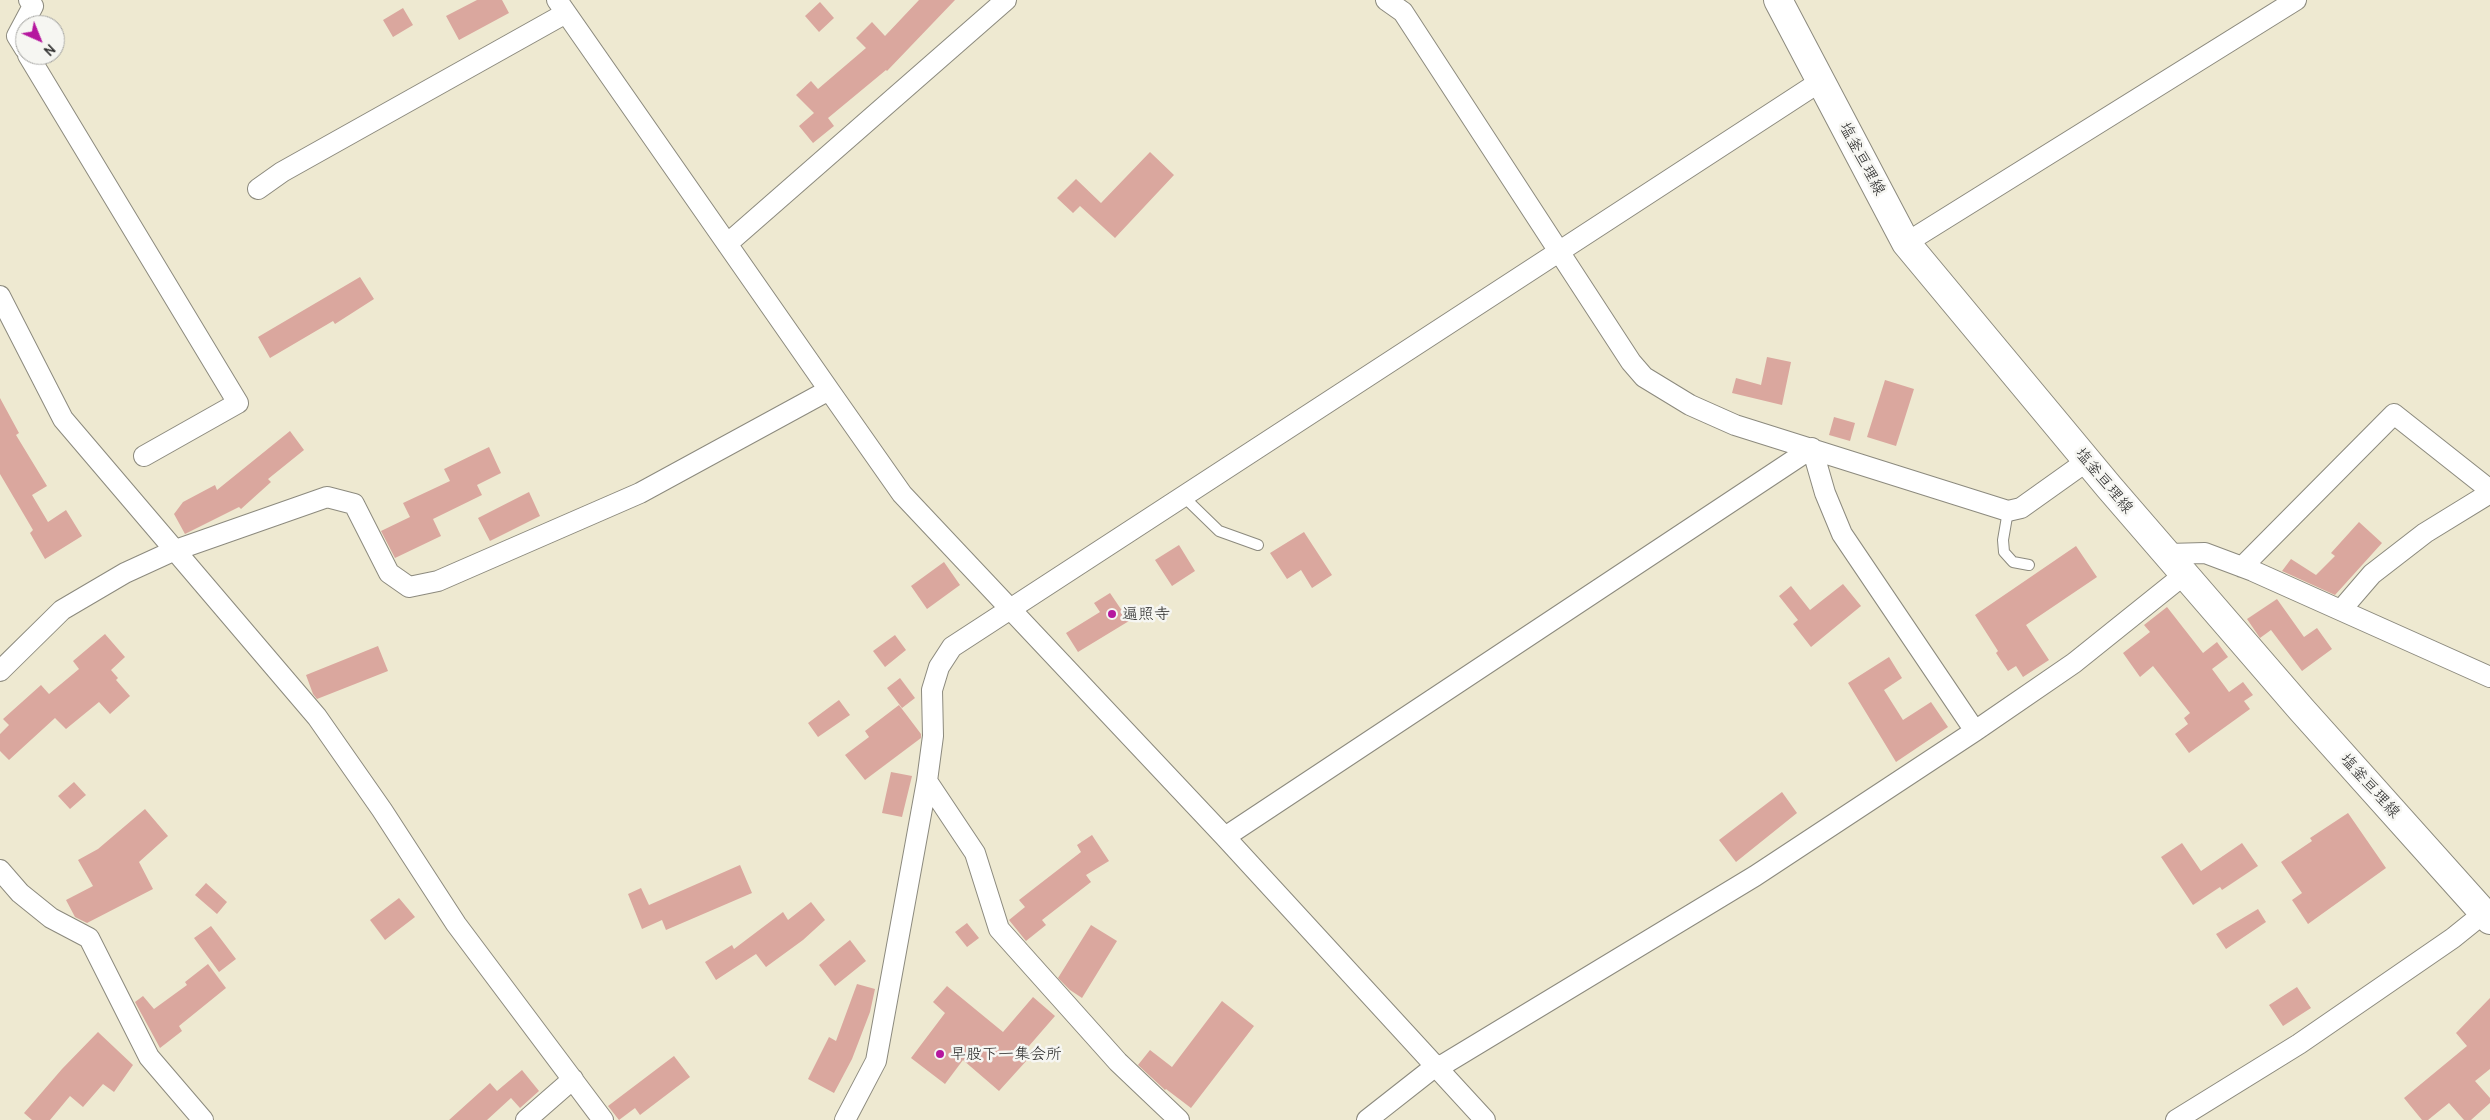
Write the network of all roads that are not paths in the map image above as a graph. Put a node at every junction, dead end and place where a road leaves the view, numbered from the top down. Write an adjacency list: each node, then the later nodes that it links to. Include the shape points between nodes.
1 (30, 0): 7 (street, via 33,6)
2 (1006, 0): 12 (street)
3 (1386, 0): 13 (street, via 1403,12)
4 (1778, 0): 9 (main road, 塩釜亘理線)
5 (2296, 0): 11 (street)
6 (561, 7): 10 (street); 12 (street)
7 (28, 15)
8 (34, 65): 17 (street, via 238,403)
9 (1821, 81): 11 (main road, 塩釜亘理線); 13 (street)
10 (258, 189)
11 (1906, 243): 18 (main road, 塩釜亘理線)
12 (727, 244): 15 (street)
13 (1560, 252): 16 (street, via 1644,377 1690,405 1735,424); 20 (street)
14 (0, 296): 23 (street, via 63,419)
15 (829, 390): 23 (street, via 640,494 438,581 409,587 389,573 354,504 327,497); 27 (street, via 902,494)
16 (1812, 448): 21 (street); 31 (street, via 1825,493 1842,534); 33 (street)
17 (144, 456)
18 (2087, 461): 21 (street, via 2021,508); 24 (main road, 塩釜亘理線)
19 (2490, 492): 26 (street, via 2394,414); 28 (street, via 2425,533 2372,574)
20 (1184, 497): 22 (lane, via 1219,531); 27 (street)
21 (2008, 511): 25 (lane, via 2004,552 2013,562)
22 (1258, 545)
23 (173, 551): 29 (street, via 125,572 62,610); 37 (street, via 317,717 456,924)
24 (2176, 564): 26 (street, via 2205,553); 31 (street, via 2074,663); 35 (main road, 塩釜亘理線)
25 (2029, 565)
26 (2242, 567): 28 (street)
27 (1010, 609): 32 (street, via 952,647 939,667 932,690 933,736); 33 (street)
28 (2341, 610): 30 (street)
29 (0, 671)
30 (2490, 677)
31 (1975, 731): 36 (street, via 1755,876 1441,1066)
32 (927, 781): 41 (street, via 876,1061); 42 (street, via 975,852 999,929 1118,1062)
33 (1225, 837): 36 (street)
34 (0, 870): 38 (street, via 20,893 51,918 88,938 149,1057)
35 (2487, 916): 45 (street, via 2299,1044)
36 (1437, 1065): 43 (street); 44 (street)
37 (573, 1079): 39 (street); 40 (street)
38 (203, 1120)
39 (526, 1120)
40 (602, 1120)
41 (845, 1120)
42 (1179, 1120)
43 (1367, 1120)
44 (1486, 1120)
45 (2176, 1120)

